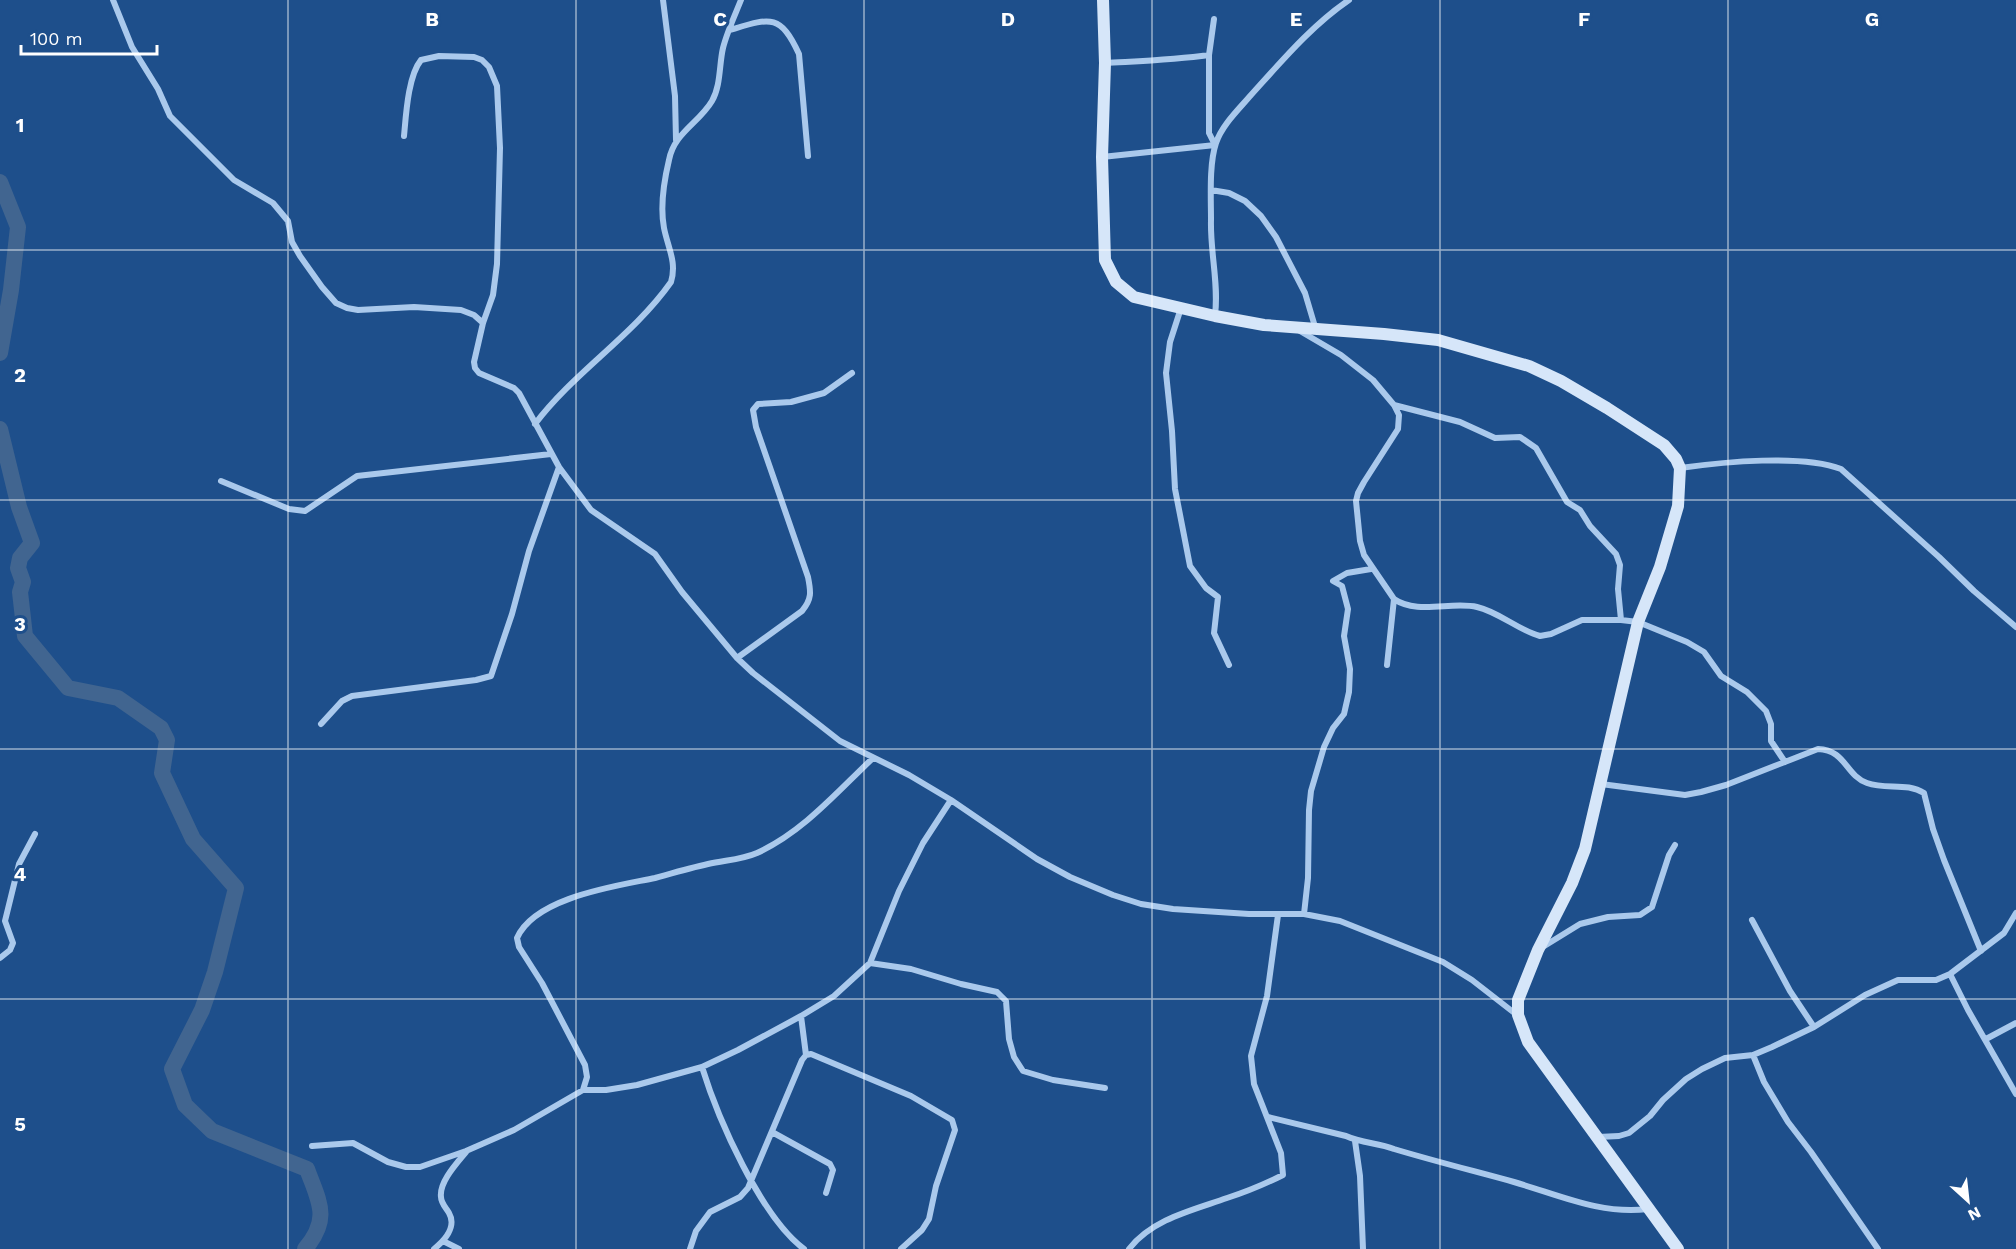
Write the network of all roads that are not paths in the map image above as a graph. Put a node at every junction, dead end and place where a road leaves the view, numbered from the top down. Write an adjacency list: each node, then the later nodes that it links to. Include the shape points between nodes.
1 (113, 0): 18 (street, via 132,47 170,116 234,180 273,203 288,221 292,242 300,256 336,303 358,309 461,310)
2 (663, 0): 11 (street, via 675,96)
3 (741, 0): 7 (street)
4 (1102, 0): 9 (street)
5 (1349, 0): 12 (street, via 1322,21 1262,84 1228,122)
6 (1214, 19): 8 (street)
7 (730, 30): 11 (street, via 712,100); 13 (street, via 777,22 792,40 799,54)
8 (1209, 55): 9 (street); 12 (street, via 1209,133)
9 (1105, 63): 14 (street)
10 (404, 136): 18 (street, via 412,80 421,60 474,57 489,67 497,86 499,223 493,295)
11 (676, 140): 23 (street, via 667,166 662,210 674,261 671,282 634,325 547,407)
12 (1215, 145): 14 (street); 15 (street)
13 (808, 156)
14 (1102, 157): 16 (street, via 1105,260 1116,282 1134,297)
15 (1211, 190): 17 (street); 20 (street, via 1245,201 1261,216 1305,293)
16 (1181, 308): 17 (street); 34 (street, via 1170,342 1166,373 1175,489 1190,566 1218,597 1214,633)
17 (1215, 316): 19 (street)
18 (483, 323): 23 (street, via 475,368 514,388)
19 (1297, 328): 20 (street); 22 (street, via 1358,367)
20 (1316, 330): 26 (street, via 1438,340 1529,366 1561,381 1664,445)
21 (852, 373): 33 (street, via 824,393 791,402 758,404 753,410 812,593 802,611)
22 (1395, 405): 28 (street, via 1398,429 1384,447 1356,501 1360,541); 30 (street, via 1460,423 1495,438 1520,437 1536,448 1567,502 1580,510 1616,554 1620,565)
23 (535, 424): 24 (street)
24 (551, 454): 25 (street); 27 (street, via 357,476 305,510 289,508)
25 (559, 467): 33 (street, via 591,510 660,559); 36 (street, via 532,540 492,676 352,696 342,700)
26 (1680, 468): 31 (street, via 1678,506 1671,534); 32 (street, via 1785,461 1822,463 1841,469)
27 (221, 481)
28 (1371, 568): 29 (street); 44 (street, via 1347,573 1333,581 1342,585 1348,609 1344,636 1350,669 1349,692 1344,714 1324,747 1311,791)
29 (1394, 599): 30 (street, via 1438,608 1479,607 1540,636 1582,620); 35 (street)
30 (1621, 620): 31 (street)
31 (1638, 622): 38 (street, via 1695,646 1721,676 1747,692 1768,715 1771,741); 39 (street)
32 (2016, 627)
33 (737, 658): 37 (street, via 840,741)
34 (1229, 665)
35 (1387, 665)
36 (321, 724)
37 (873, 758): 40 (street); 61 (street, via 815,815 755,853 588,891 544,911 525,927 517,938 519,947 585,1065)
38 (1785, 762): 39 (street, via 1726,785 1685,795); 48 (street, via 1827,749 1865,783 1907,787 1924,793 1944,860)
39 (1600, 784): 47 (street, via 1585,849)
40 (951, 800): 45 (street, via 1037,859 1113,895 1173,909); 50 (street, via 908,872)
41 (35, 834): 49 (street, via 19,864 5,921 13,943)
42 (1675, 845): 47 (street, via 1647,912 1580,924)
43 (2016, 913): 48 (street, via 2004,933)
44 (1304, 914): 45 (street); 52 (street, via 1340,921 1443,962)
45 (1278, 915): 63 (street, via 1267,996 1251,1056 1254,1084)
46 (1752, 920): 55 (street)
47 (1538, 950): 52 (street, via 1518,1000)
48 (1981, 951): 51 (street)
49 (0, 958)
50 (870, 963): 53 (street, via 834,996); 60 (street, via 911,969 997,992 1006,1000 1009,1039 1023,1071)
51 (1950, 974): 55 (street, via 1936,980 1898,980 1865,995); 56 (street)
52 (1518, 1015): 65 (street, via 1528,1042)
53 (801, 1017): 57 (street); 59 (street)
54 (2016, 1023): 56 (street)
55 (1814, 1027): 58 (street)
56 (1986, 1040): 62 (street)
57 (806, 1055): 64 (street); 77 (street, via 911,1096 952,1120 955,1130 929,1219)
58 (1753, 1055): 65 (street, via 1725,1058 1686,1079 1629,1133); 81 (street, via 1788,1122)
59 (702, 1067): 61 (street, via 637,1085); 69 (street, via 710,1093)
60 (1105, 1088)
61 (583, 1090): 68 (street, via 522,1126)
62 (2016, 1095)
63 (1268, 1117): 66 (street, via 1340,1134); 78 (street, via 1281,1153 1283,1175 1186,1211 1143,1235)
64 (772, 1132): 69 (street); 70 (street, via 830,1164 833,1170)
65 (1595, 1137): 71 (street)
66 (1355, 1142): 71 (street, via 1379,1144 1589,1206); 79 (street)
67 (312, 1146): 68 (street, via 353,1143 406,1167 420,1167)
68 (466, 1152): 72 (street, via 441,1191 440,1198 452,1217)
69 (752, 1180): 75 (street, via 740,1197 705,1217); 76 (street, via 778,1223)
70 (826, 1194)
71 (1648, 1209): 80 (street)
72 (443, 1241): 73 (street); 74 (street)
73 (434, 1249)
74 (459, 1249)
75 (690, 1249)
76 (804, 1249)
77 (901, 1249)
78 (1130, 1249)
79 (1363, 1249)
80 (1678, 1249)
81 (1878, 1249)

